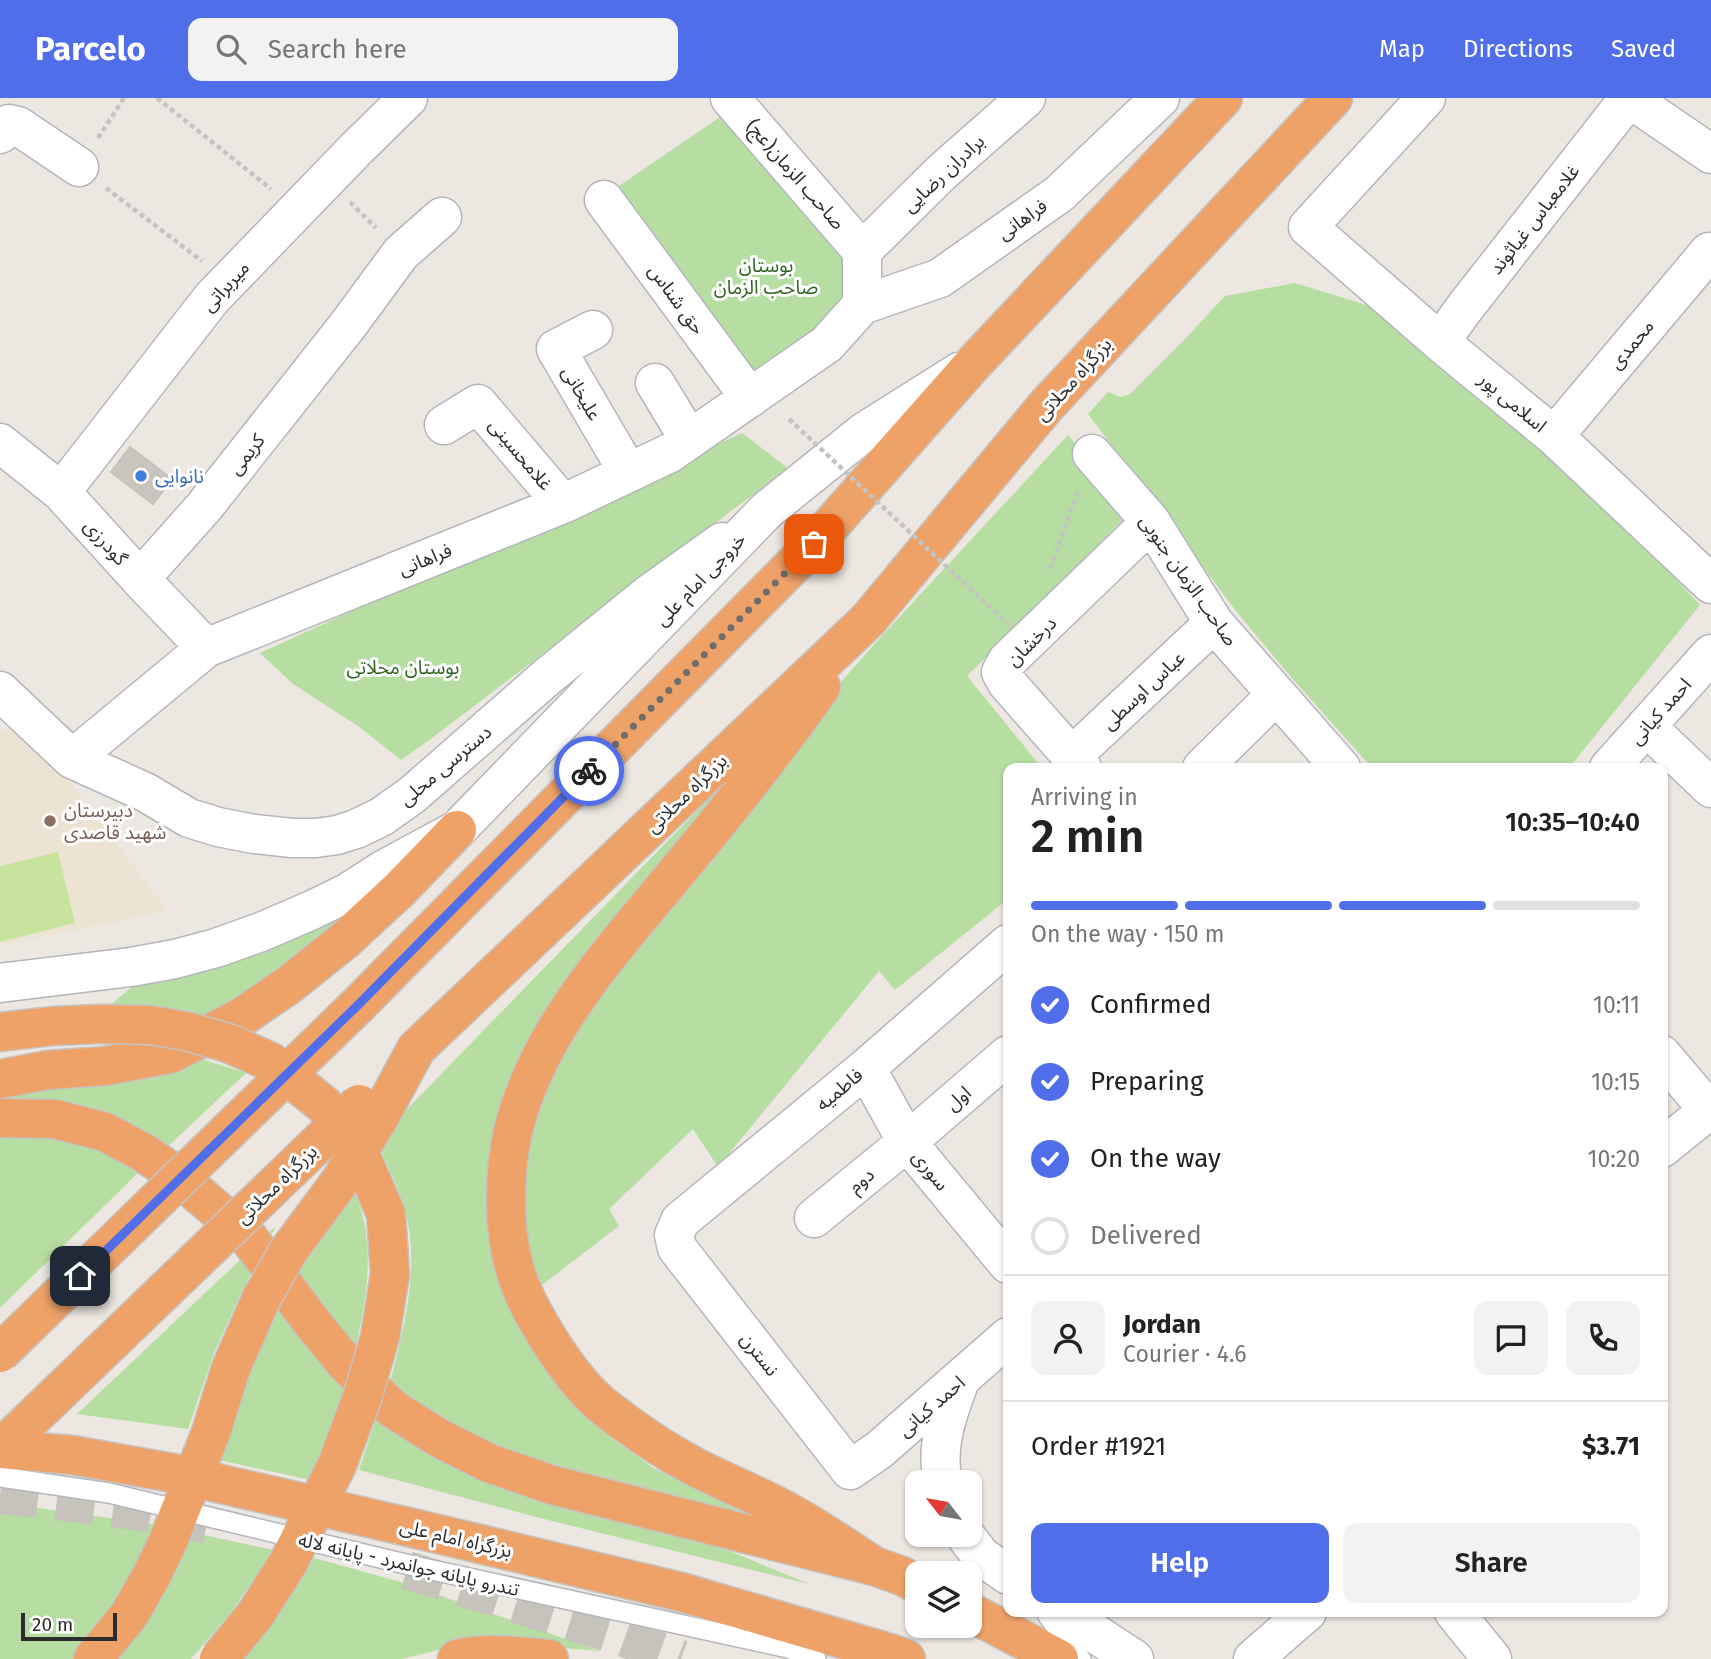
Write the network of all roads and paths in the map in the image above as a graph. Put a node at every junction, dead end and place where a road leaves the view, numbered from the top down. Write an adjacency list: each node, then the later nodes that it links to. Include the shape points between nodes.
1 (124, 98): 13 (path)
2 (157, 98): 16 (path)
3 (408, 98): 14 (street, میربراتی)
4 (1026, 98): 18 (street, برادران رضایی)
5 (1160, 98): 22 (street, فراهانی, via 1059,194 940,278)
6 (1223, 98): 25 (highway)
7 (1333, 98): 42 (highway, بزرگراه محلاتی, via 1046,407)
8 (1426, 98): 24 (street, اسلامی پور, via 1308,227)
9 (1629, 98): 12 (street); 24 (street, غلامعباس غیاثوند)
10 (746, 104): 18 (street, صاحب الزمان(عج))
11 (5, 129): 13 (street, via 18,126)
12 (1711, 155)
13 (79, 167): 21 (path)
14 (327, 180): 16 (street, میربراتی); 20 (path)
15 (604, 200): 27 (street, حق شناس)
16 (297, 210): 21 (street, میربراتی)
17 (442, 217): 20 (street)
18 (862, 251): 22 (street)
19 (1709, 252): 30 (street, محمدی)
20 (401, 253): 40 (street, کریمی, via 204,507)
21 (227, 281): 35 (street, میربراتی)
22 (862, 305): 27 (street, فراهانی, via 827,344)
23 (593, 330): 34 (street, علیخانی, via 556,349)
24 (1440, 342): 30 (street, اسلامی پور)
25 (973, 364): 37 (street, خروجی امام علی, via 864,432); 73 (highway, bridge, via 814,544 358,1005)
26 (655, 383): 31 (street)
27 (750, 398): 31 (street, فراهانی)
28 (789, 419): 44 (path, bridge)
29 (444, 425): 36 (street, غلامحسینی, via 478,404)
30 (1554, 436): 41 (street, اسلامی پور)
31 (690, 439): 34 (street, فراهانی)
32 (0, 443): 35 (street, گودرزی)
33 (1092, 454): 38 (street, صاحب الزمان جنوبی); 39 (path)
34 (628, 472): 36 (street, فراهانی)
35 (61, 492): 40 (street, گودرزی)
36 (563, 504): 45 (street, فراهانی)
37 (767, 510): 50 (street, دسترسی محلی, via 649,595 548,676 412,795 356,829 292,838 218,827 189,818 145,792); 56 (street, خروجی امام علی)
38 (1151, 522): 43 (street, صاحب الزمان جنوبی); 51 (street, درخشان, via 1001,672)
39 (1050, 571)
40 (141, 579): 45 (street, گودرزی)
41 (1711, 584)
42 (868, 620): 60 (highway, بزرگراه محلاتی); 81 (highway, via 790,731 597,968 569,1009 542,1056 513,1132 506,1221 514,1273 531,1312 555,1351 600,1403 637,1433 790,1512)
43 (1214, 623): 48 (street, صاحب الزمان جنوبی); 51 (street, عباس اوسطی)
44 (1011, 627)
45 (206, 648): 50 (street, فراهانی)
46 (1711, 654): 49 (street, احمد کیانی)
47 (0, 691): 50 (street)
48 (1276, 695): 52 (street); 53 (street, صاحب الزمان جنوبی)
49 (1646, 726): 54 (street, احمد کیانی); 55 (street)
50 (72, 760)
51 (1077, 762)
52 (1207, 763)
53 (1337, 763)
54 (1613, 763)
55 (1711, 788)
56 (457, 830): 58 (street, خروجی امام علی, via 349,892 216,948 131,967); 64 (highway, via 345,940 242,1017 170,1054)
57 (1003, 948): 63 (street, فاطمیه)
58 (0, 983)
59 (0, 1032): 90 (highway, bridge, via 53,1026 150,1025 228,1042 271,1062 326,1106 353,1138 386,1214 390,1275 380,1336 337,1465 288,1563 255,1615)
60 (416, 1049): 75 (highway, بزرگراه محلاتی, bridge); 89 (highway, bridge, via 341,1180 289,1250 261,1299 169,1539 129,1615)
61 (1003, 1059): 67 (street, اول)
62 (1668, 1062): 65 (street)
63 (866, 1068): 67 (street, سوری); 70 (street, فاطمیه, via 680,1221)
64 (0, 1079)
65 (1710, 1112): 68 (street)
66 (0, 1118): 81 (highway, via 55,1119 104,1132 175,1174 247,1236 356,1373 393,1409 439,1438 489,1463 552,1485)
67 (907, 1142): 69 (street, دوم); 71 (street, سوری)
68 (1668, 1144)
69 (814, 1218)
70 (674, 1235): 76 (street, نسترن, via 677,1248)
71 (1003, 1258)
72 (1003, 1342): 74 (street, احمد کیانی)
73 (0, 1353)
74 (959, 1382): 76 (street, احمد کیانی); 77 (street, via 944,1422)
75 (0, 1449): 79 (highway, بزرگراه امام علی, bridge, via 72,1455 178,1474)
76 (850, 1470)
77 (940, 1470)
78 (0, 1477): 79 (lane, تندرو پایانه جوانمرد - پایانه لاله, bridge)
79 (416, 1547): 93 (lane, تندرو پایانه جوانمرد - پایانه لاله); 94 (highway, بزرگراه امام علی, via 681,1592)
80 (974, 1547): 82 (street)
81 (874, 1566): 83 (highway)
82 (1003, 1571)
83 (905, 1578)
84 (1049, 1617): 96 (lane)
85 (1070, 1617): 97 (street)
86 (1301, 1617): 98 (street)
87 (1458, 1617): 99 (street)
88 (982, 1618): 95 (highway)
89 (93, 1659)
90 (219, 1659)
91 (457, 1659): 92 (highway, via 510,1655)
92 (549, 1659)
93 (816, 1659)
94 (906, 1659)
95 (1059, 1659)
96 (1081, 1659)
97 (1134, 1659)
98 (1253, 1659)
99 (1492, 1659)

